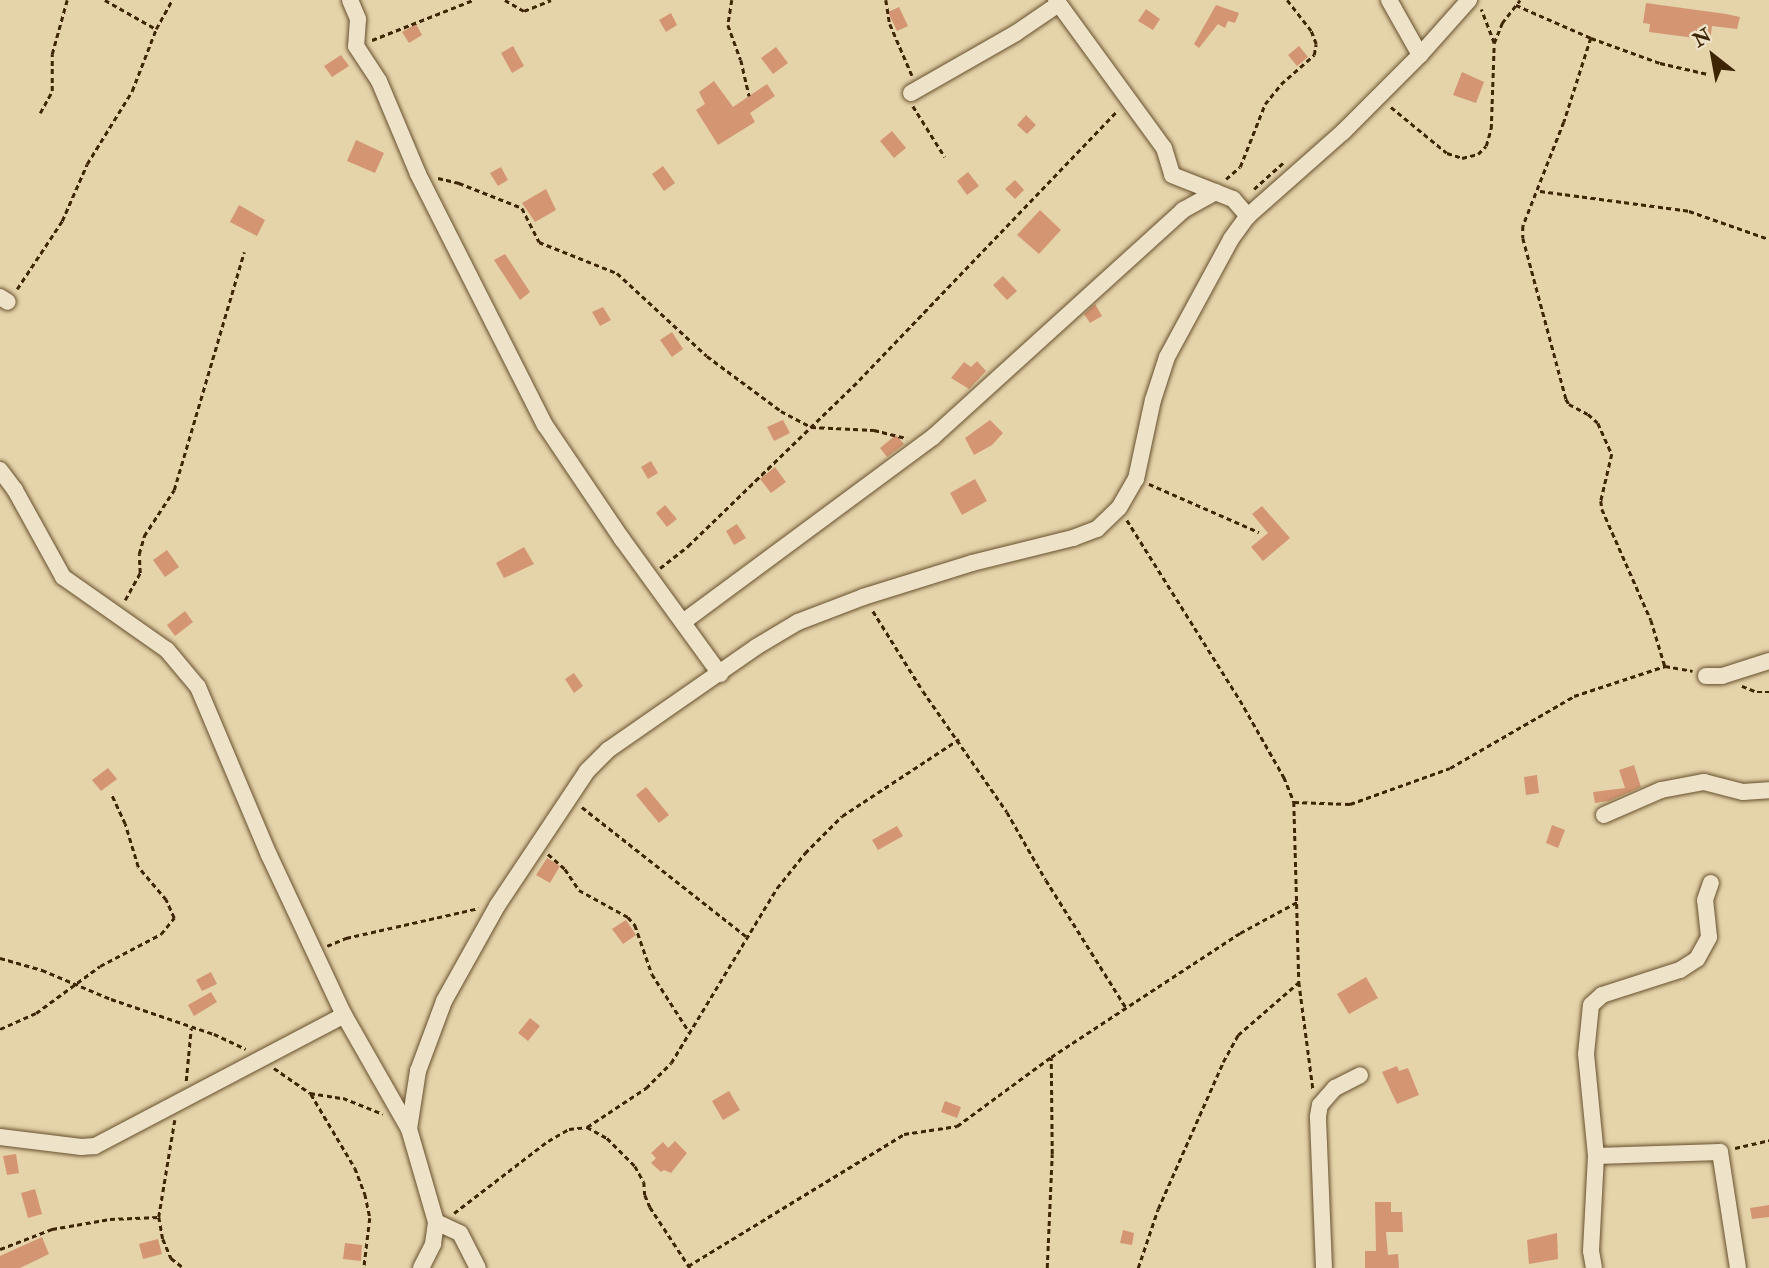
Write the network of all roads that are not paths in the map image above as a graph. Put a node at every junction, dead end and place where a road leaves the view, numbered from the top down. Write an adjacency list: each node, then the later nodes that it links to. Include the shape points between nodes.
1 (349, 0): 10 (street, via 358,19 356,46 379,81 418,173 545,425)
2 (1389, 0): 5 (street)
3 (1469, 0): 5 (street)
4 (1057, 2): 6 (street, via 1016,33); 7 (street, via 1164,148 1172,175)
5 (1420, 55): 8 (street, via 1300,171)
6 (911, 93)
7 (1212, 191): 8 (street, via 1233,199); 10 (street, via 1183,210 933,437)
8 (1246, 212): 12 (street, via 1167,357 1136,479 1119,508 1097,529 863,597 798,622)
9 (0, 470): 17 (street, via 63,578 167,650 198,687)
10 (683, 622): 12 (street)
11 (1769, 661): 13 (street, via 1722,676)
12 (720, 674): 19 (street, via 608,750 568,796 497,906 444,1002 418,1071)
13 (1706, 676)
14 (1769, 790): 15 (street, via 1743,792 1704,782 1661,790)
15 (1604, 815)
16 (1711, 883): 21 (street, via 1705,900 1709,937 1697,960 1680,970 1602,995 1591,1005 1586,1054)
17 (344, 1015): 19 (street); 20 (street, via 95,1146)
18 (1360, 1075): 25 (street, via 1335,1088 1321,1105 1318,1142)
19 (405, 1124): 22 (street)
20 (0, 1137)
21 (1595, 1156): 26 (street); 27 (street, via 1720,1152)
22 (440, 1223): 23 (street); 24 (street, via 460,1233)
23 (421, 1268)
24 (478, 1268)
25 (1324, 1268)
26 (1594, 1268)
27 (1738, 1268)

